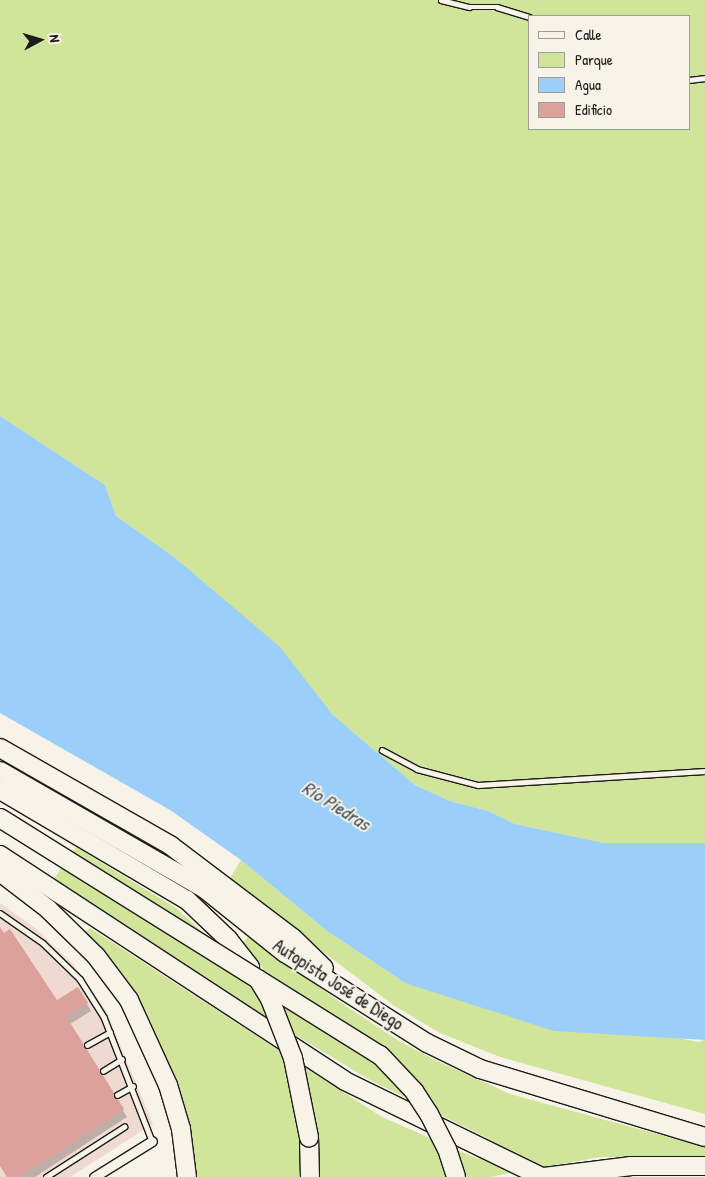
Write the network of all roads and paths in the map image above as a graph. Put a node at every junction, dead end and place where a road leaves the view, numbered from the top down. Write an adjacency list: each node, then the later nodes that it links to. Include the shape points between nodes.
1 (441, 0): 2 (lane, via 497,7)
2 (528, 17)
3 (705, 78): 4 (lane)
4 (690, 80)
5 (0, 748): 14 (highway, via 170,845 293,938)
6 (382, 750): 8 (lane, via 417,769 478,785)
7 (0, 771): 14 (highway, Autopista José de Diego, via 205,889 285,953)
8 (705, 771)
9 (0, 790): 28 (highway, bridge, via 187,900 228,939 270,999 293,1058 309,1136)
10 (0, 818): 29 (highway, bridge, via 380,1055 405,1080 429,1114 447,1149)
11 (0, 855): 30 (highway, via 345,1080 447,1133)
12 (0, 872): 27 (highway, via 48,909 96,956 129,1000 150,1039 168,1085 181,1129)
13 (0, 913): 15 (lane, via 43,943 80,979)
14 (351, 995): 22 (highway, Autopista José de Diego, via 427,1043 480,1069)
15 (110, 1032): 16 (lane); 17 (lane)
16 (87, 1045)
17 (122, 1059): 18 (lane); 19 (lane)
18 (103, 1071)
19 (133, 1086): 20 (lane); 23 (lane)
20 (117, 1095)
21 (124, 1127): 25 (lane)
22 (705, 1137)
23 (152, 1141): 26 (street)
24 (705, 1166): 30 (highway, via 631,1166)
25 (46, 1177)
26 (94, 1177)
27 (187, 1177)
28 (310, 1177)
29 (456, 1177)
30 (543, 1177)

